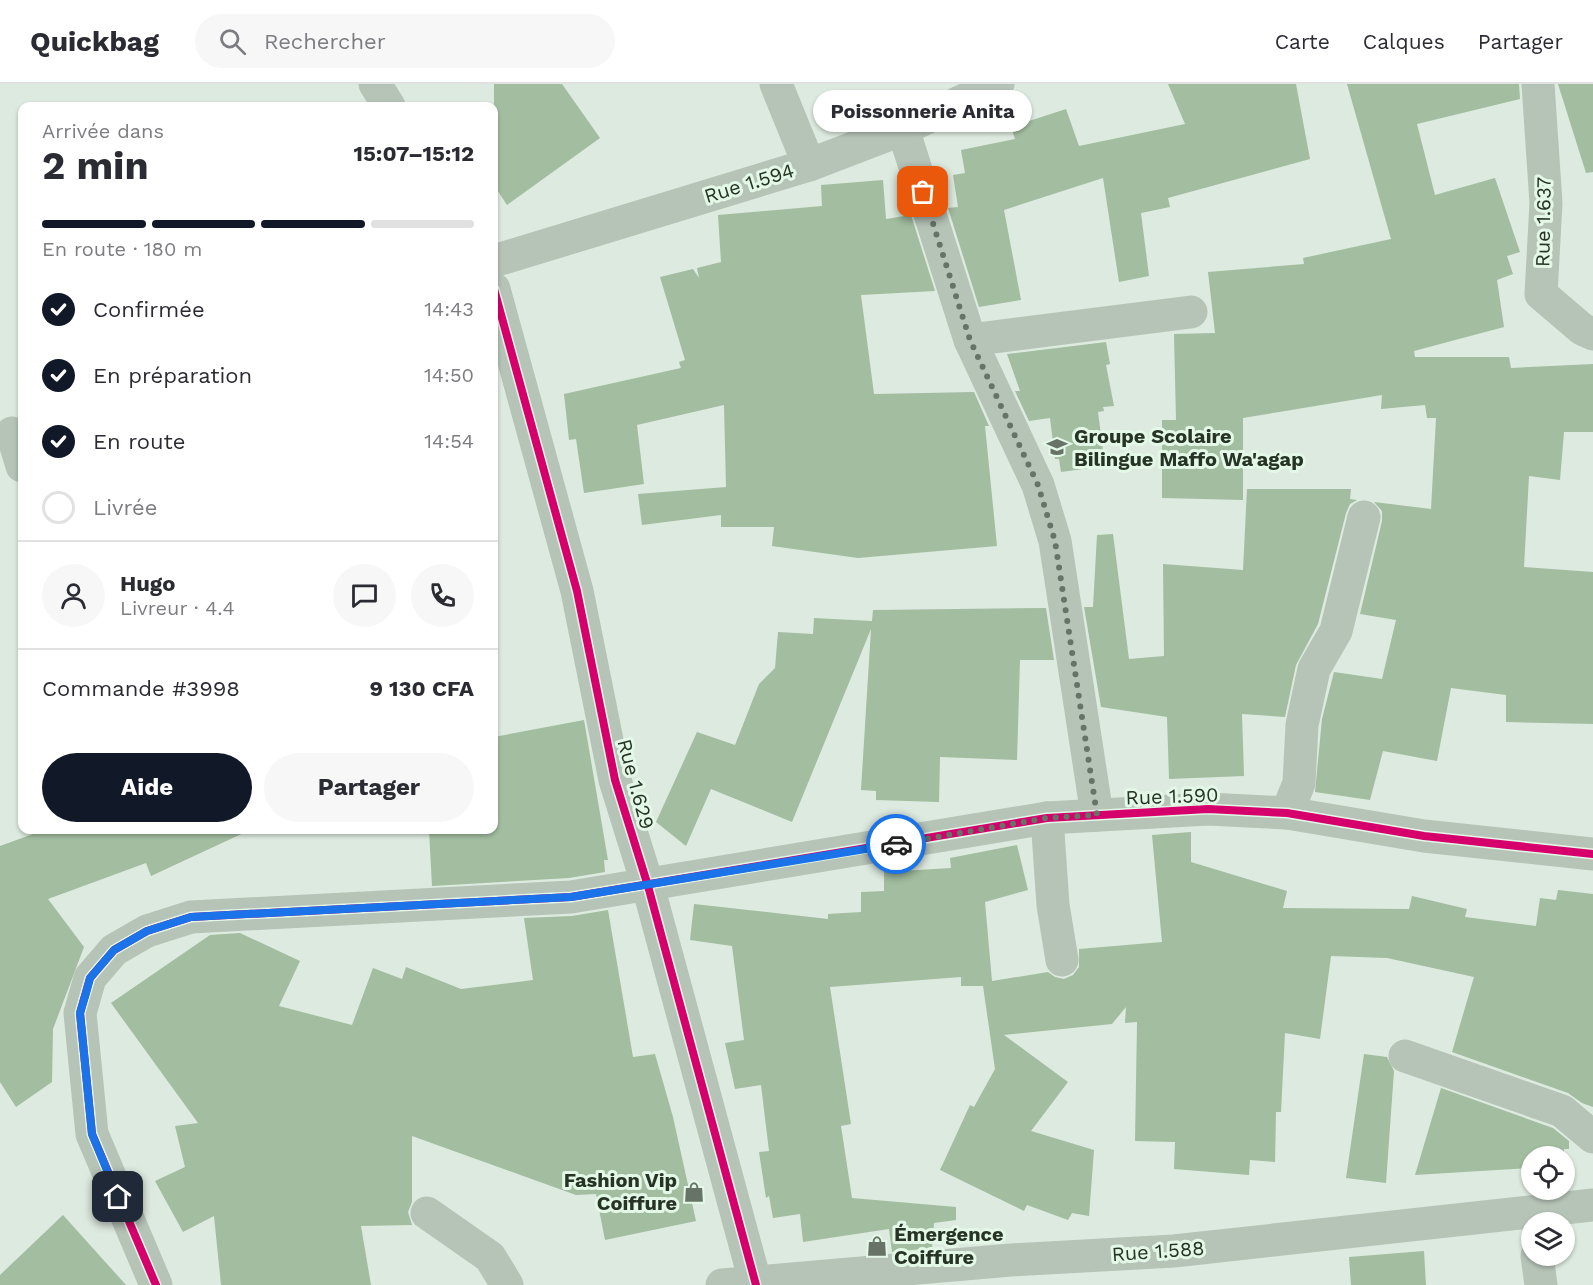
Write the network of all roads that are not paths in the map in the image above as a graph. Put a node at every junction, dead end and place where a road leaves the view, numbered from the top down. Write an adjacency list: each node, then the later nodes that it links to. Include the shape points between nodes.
1 (375, 84): 5 (street)
2 (776, 84): 7 (street)
3 (998, 84): 6 (street, Rue 1.594)
4 (1538, 84): 11 (street, Rue 1.637, via 1546,203 1541,294)
5 (386, 102)
6 (903, 129): 7 (street, Rue 1.594); 12 (street)
7 (809, 165): 8 (street, Rue 1.594)
8 (498, 260)
9 (498, 304): 20 (street, Rue 1.629, via 577,591 615,780)
10 (1191, 312): 12 (street)
11 (1593, 334)
12 (970, 340): 17 (street, via 1038,485 1055,541)
13 (11, 433): 14 (street)
14 (18, 454)
15 (1364, 517): 16 (street, via 1336,631 1314,669 1302,725 1299,783)
16 (1287, 813): 17 (street, Rue 1.590, via 1209,809); 19 (street, Rue 1.590, via 1424,836)
17 (1097, 815): 18 (street, Rue 1.590)
18 (1047, 818): 20 (street, Rue 1.590); 21 (street, via 1053,905)
19 (1593, 854)
20 (648, 886): 29 (street, Rue 1.629); 30 (street, Rue 1.590, via 571,897 191,917 147,931 114,950 90,978 80,1013 92,1134)
21 (1062, 960)
22 (1405, 1056): 23 (street, via 1562,1111)
23 (1593, 1137)
24 (1593, 1205): 25 (street, Rue 1.588)
25 (1560, 1212)
26 (427, 1213): 31 (street, via 490,1257)
27 (1521, 1219): 29 (street, Rue 1.588)
28 (1538, 1266): 33 (street)
29 (756, 1284): 32 (street, Rue 1.588)
30 (156, 1285)
31 (507, 1285)
32 (722, 1285)
33 (1541, 1285)

